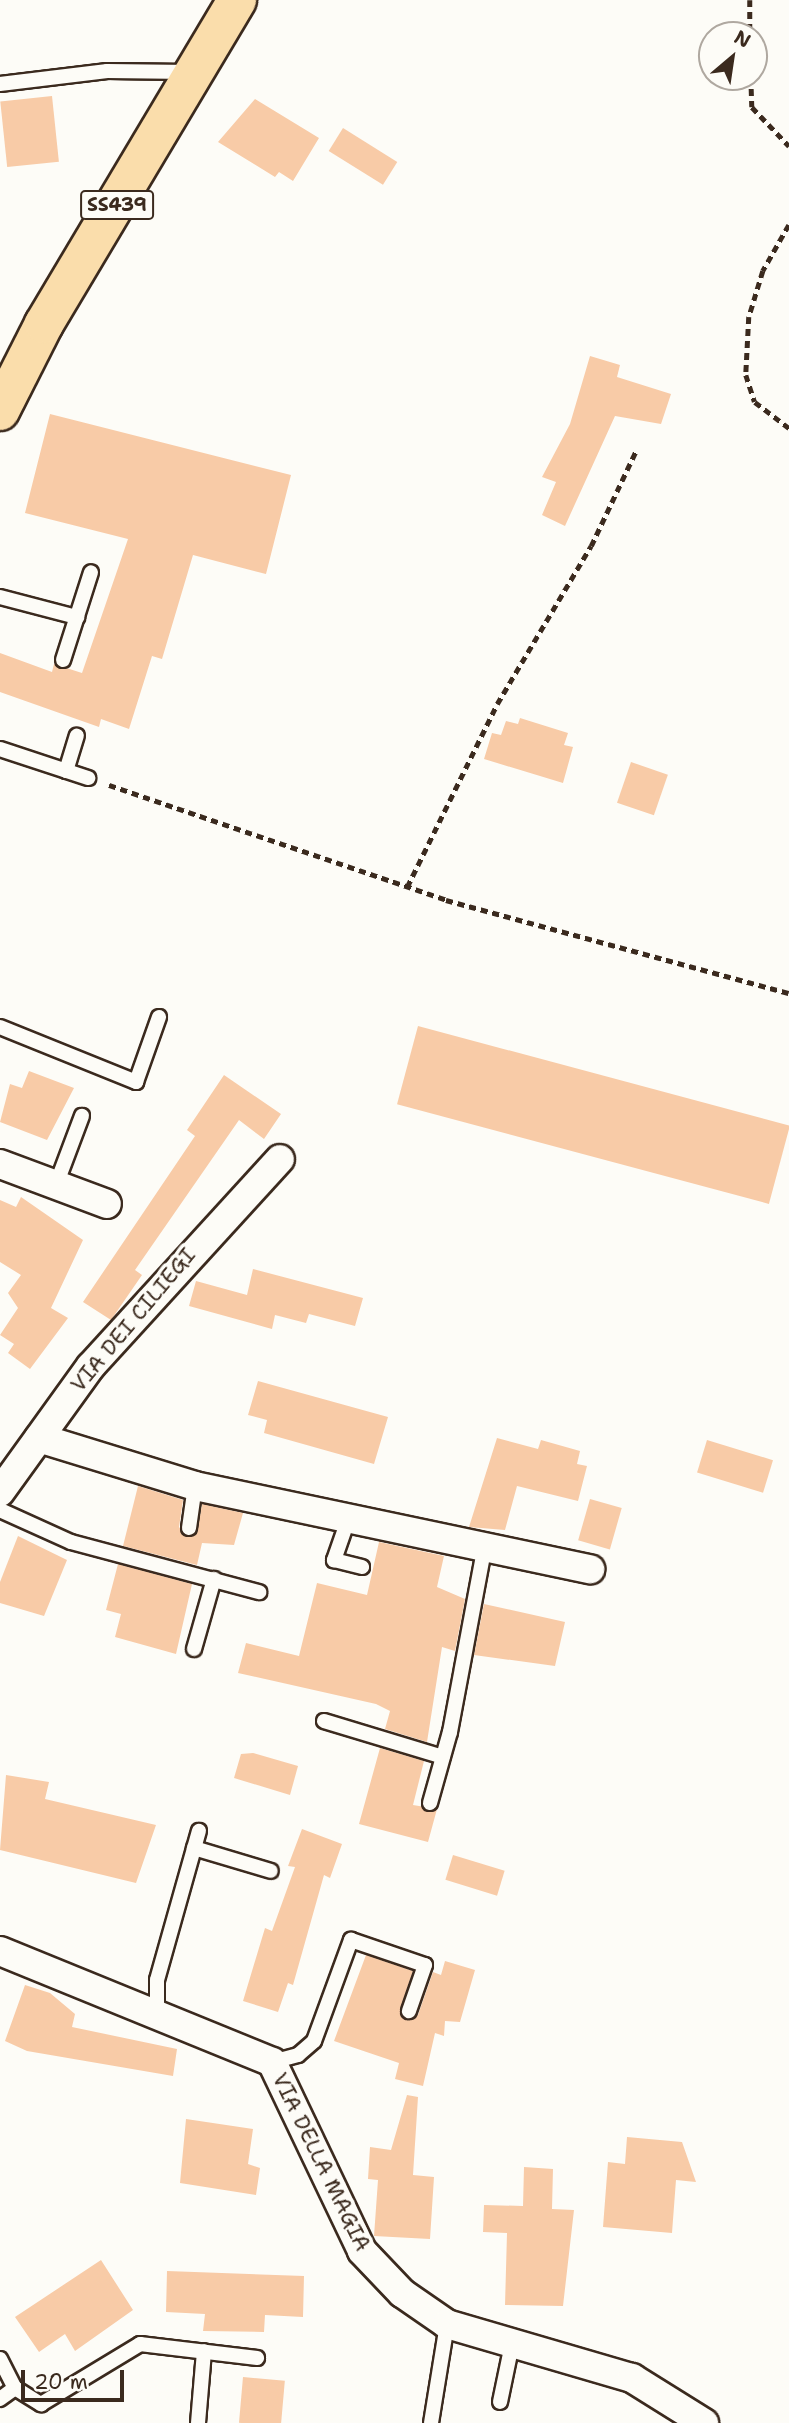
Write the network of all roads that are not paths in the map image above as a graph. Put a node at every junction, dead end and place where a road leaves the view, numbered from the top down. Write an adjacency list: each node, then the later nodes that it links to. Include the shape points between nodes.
1 (237, 0): 2 (main road, SS439)
2 (197, 72): 3 (lane, via 107,71); 4 (main road, SS439, via 44,324)
3 (0, 84)
4 (0, 411)
5 (91, 572): 7 (lane)
6 (0, 597): 7 (lane)
7 (77, 617): 8 (lane)
8 (63, 660)
9 (77, 736): 11 (lane)
10 (0, 749): 11 (lane)
11 (66, 771): 12 (lane)
12 (88, 778)
13 (159, 1017): 14 (lane, via 136,1082)
14 (0, 1027)
15 (82, 1116): 18 (lane)
16 (280, 1159): 20 (street, VIA DEI CILIEGI, via 90,1366)
17 (0, 1164): 18 (street)
18 (56, 1185): 19 (street)
19 (107, 1204)
20 (39, 1438): 21 (street); 22 (street, VIA DEI CILIEGI)
21 (195, 1486): 24 (street); 25 (lane)
22 (0, 1492)
23 (0, 1510): 29 (lane, via 71,1542)
24 (349, 1517): 26 (street); 27 (lane, via 334,1560)
25 (189, 1528)
26 (484, 1550): 28 (street); 33 (lane)
27 (362, 1567)
28 (590, 1569)
29 (214, 1580): 30 (lane); 31 (lane)
30 (259, 1592)
31 (194, 1649)
32 (324, 1721): 33 (lane)
33 (443, 1757): 34 (lane)
34 (430, 1803)
35 (199, 1830): 36 (lane)
36 (194, 1848): 37 (lane); 39 (lane, via 157,1980)
37 (271, 1871)
38 (0, 1951): 39 (street, VIA DELLA MAGIA)
39 (157, 2011): 41 (street, VIA DELLA MAGIA)
40 (410, 2011): 41 (lane, via 425,1965 351,1940 314,2041 298,2055)
41 (272, 2062): 42 (street, VIA DELLA MAGIA, via 362,2251 402,2294)
42 (447, 2324): 43 (street, VIA DELLA MAGIA); 51 (lane)
43 (512, 2344): 49 (lane); 52 (street, VIA DELLA MAGIA, via 632,2378)
44 (204, 2351): 45 (lane); 47 (lane, via 140,2344 41,2404); 50 (lane)
45 (257, 2358)
46 (0, 2359): 47 (lane)
47 (15, 2388): 48 (lane)
48 (0, 2399)
49 (500, 2402)
50 (198, 2423)
51 (431, 2423)
52 (704, 2423)

